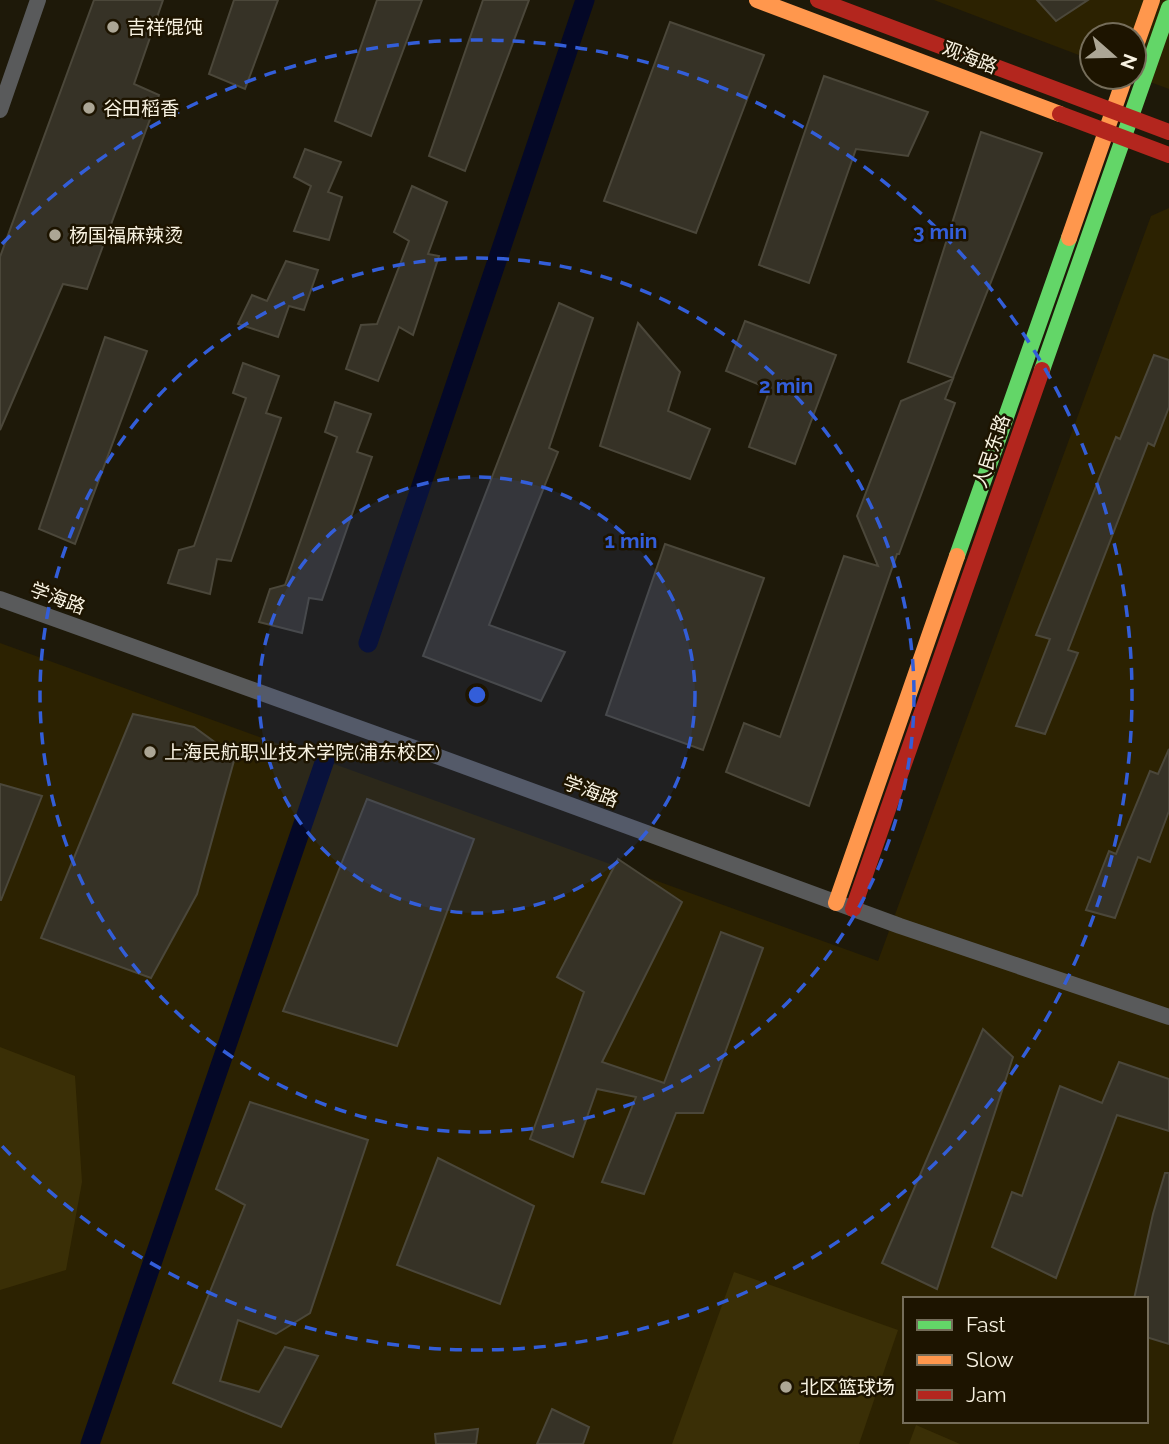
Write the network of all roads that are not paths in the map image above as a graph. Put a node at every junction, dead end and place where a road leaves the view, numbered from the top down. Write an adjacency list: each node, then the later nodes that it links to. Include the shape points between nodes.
1 (38, 0): 8 (street)
2 (757, 0): 11 (street, 观海路)
3 (818, 0): 9 (street, 观海路)
4 (1152, 0): 6 (street)
5 (1169, 8): 10 (street, 人民东路)
6 (1145, 21)
7 (1120, 91): 9 (street, 人民东路)
8 (0, 110)
9 (1113, 111): 10 (street, 观海路); 11 (street, 人民东路)
10 (1131, 117): 12 (street, 观海路); 13 (street, 人民东路)
11 (1106, 131): 13 (street, 观海路); 16 (street, 人民东路)
12 (1169, 132)
13 (1123, 137): 14 (street, 观海路); 17 (street, 人民东路)
14 (1169, 155)
15 (0, 599): 16 (street, 学海路)
16 (836, 903): 17 (street, 学海路)
17 (853, 909): 18 (street, 学海路)
18 (1169, 1017)

